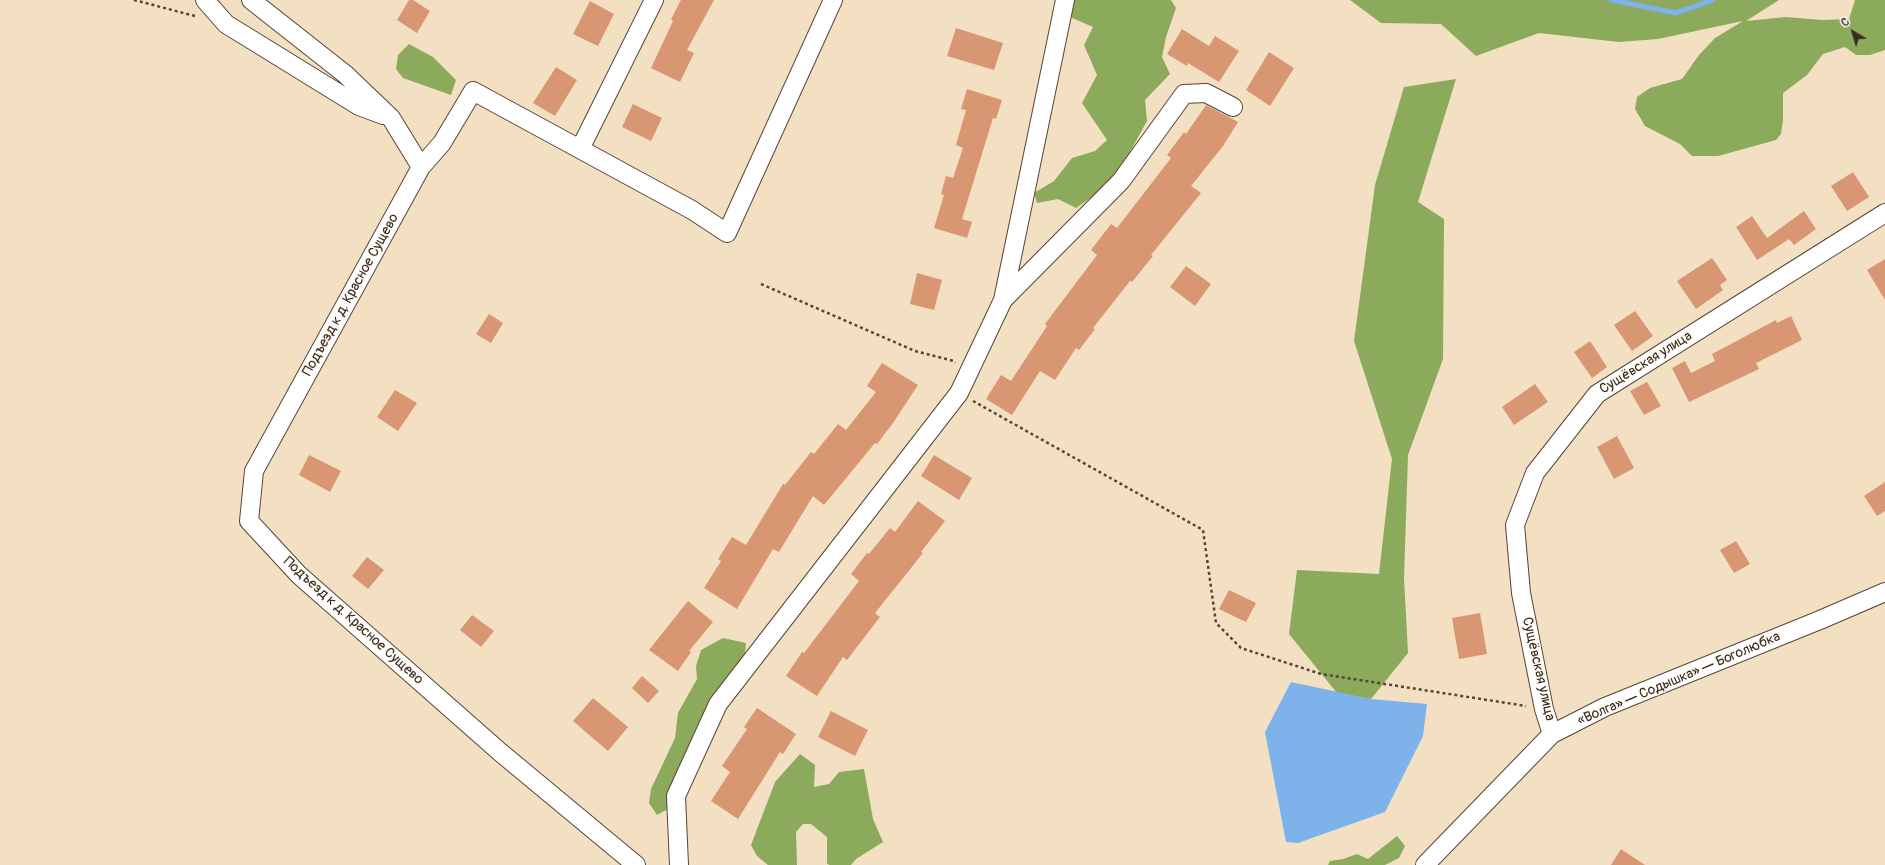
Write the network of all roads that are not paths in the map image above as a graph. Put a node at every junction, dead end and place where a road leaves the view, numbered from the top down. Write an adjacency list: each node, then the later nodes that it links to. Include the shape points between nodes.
1 (205, 0): 7 (street, via 226,24 359,106)
2 (250, 0): 7 (street, via 345,74)
3 (654, 0): 8 (street)
4 (833, 0): 8 (street, via 727,232)
5 (1065, 0): 11 (street)
6 (1233, 107): 11 (street, via 1206,93 1184,94 1121,181)
7 (391, 118): 9 (street)
8 (580, 149): 9 (street, Подъезд к д. Красное Сущево, via 473,91 442,143)
9 (421, 167): 14 (street, Подъезд к д. Красное Сущево, via 254,471 249,521 299,575 500,752)
10 (1885, 213): 13 (street, Сущёвская улица, via 1597,394 1535,474 1515,525 1521,593 1544,709)
11 (1003, 300): 15 (street, via 962,386 718,704 676,796)
12 (1885, 592): 13 (street, «Волга» — Содышка» — Боголюбка, via 1605,707)
13 (1552, 734): 16 (street, «Волга» — Содышка» — Боголюбка)
14 (636, 865)
15 (679, 865)
16 (1425, 865)

